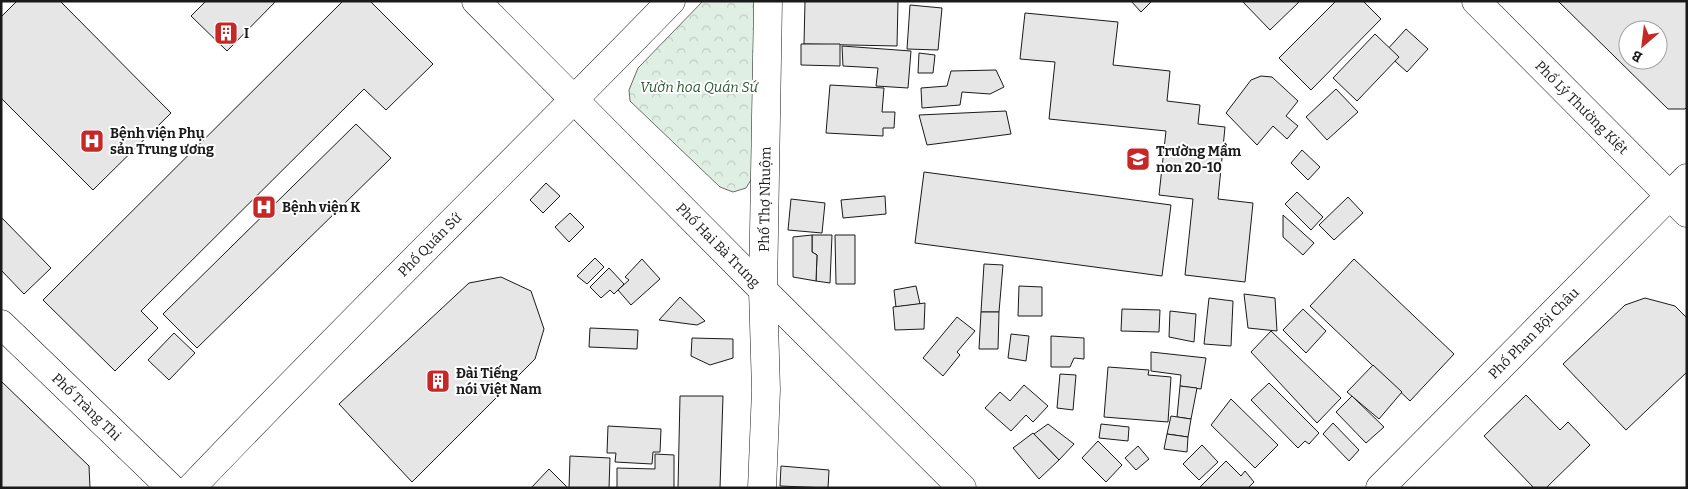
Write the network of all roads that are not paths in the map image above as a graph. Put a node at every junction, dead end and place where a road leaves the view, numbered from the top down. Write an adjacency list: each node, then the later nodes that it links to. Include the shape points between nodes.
1 (476, 1): 5 (street, Phố Hai Bà Trưng)
2 (671, 1): 5 (street, Phố Quán Sứ)
3 (768, 1): 7 (street, Phố Thợ Nhuộm)
4 (1476, 1): 6 (street, Phố Lý Thường Kiệt)
5 (575, 100): 7 (street, Phố Hai Bà Trưng); 10 (street, Phố Quán Sứ)
6 (1681, 196): 13 (street, Phố Phan Bội Châu)
7 (763, 290): 11 (street, Phố Thợ Nhuộm, via 766,390); 12 (street, Phố Hai Bà Trưng)
8 (1, 324): 9 (street, Phố Tràng Thi)
9 (171, 488)
10 (191, 488)
11 (762, 488)
12 (962, 488)
13 (1380, 488)

